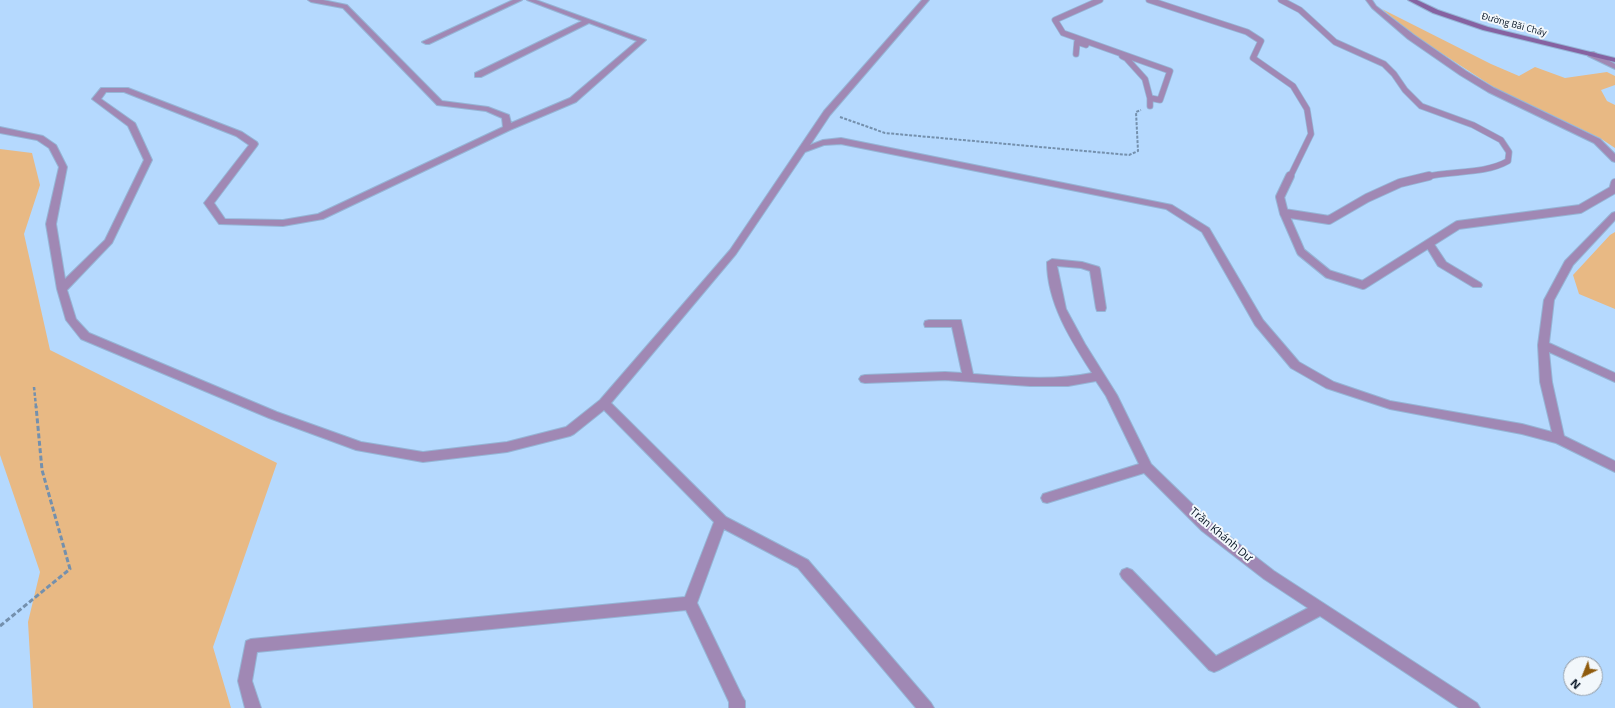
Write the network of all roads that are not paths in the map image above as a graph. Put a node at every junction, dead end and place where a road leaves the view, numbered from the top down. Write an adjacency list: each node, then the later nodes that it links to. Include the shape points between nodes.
1 (311, 0): 21 (street, via 344,6 440,103 488,109 506,117)
2 (519, 0): 12 (street)
3 (530, 0): 10 (street)
4 (926, 0): 23 (street, via 828,113)
5 (1100, 0): 11 (lane, via 1055,20 1063,32)
6 (1149, 0): 26 (lane, via 1247,32 1261,40 1254,58 1293,86 1307,109 1311,134 1280,197)
7 (1282, 0): 26 (lane, via 1300,10 1335,42 1384,64 1421,106 1488,132 1501,140 1508,152 1508,161 1499,166 1436,174 1400,183 1329,220)
8 (1369, 0): 24 (street, via 1374,7 1412,37 1469,76 1491,90 1597,141)
9 (1411, 0): 15 (main road, Đường Bãi Cháy, via 1489,29)
10 (588, 21): 18 (street); 21 (street, via 642,40 573,100)
11 (1074, 36): 13 (lane); 19 (lane, via 1170,71 1160,100)
12 (426, 42)
13 (1077, 42): 14 (lane); 19 (lane, via 1126,58 1145,79)
14 (1076, 54)
15 (1591, 54): 16 (main road, Đường Bãi Cháy); 17 (street)
16 (1615, 60)
17 (1615, 67)
18 (478, 75)
19 (1150, 98): 20 (lane)
20 (1150, 106)
21 (507, 128): 30 (street, via 320,217 283,223 222,222 209,203 254,144 239,134 125,90 104,90 96,99 132,125 148,160 109,241)
22 (0, 130): 30 (street, via 40,138 53,147 63,167 52,224)
23 (804, 150): 38 (street, via 733,252); 39 (street, via 823,143 841,141 1170,207 1206,230 1259,322 1294,365 1330,385 1390,405)
24 (1615, 159)
25 (1615, 183): 28 (lane, via 1613,190 1580,209 1458,225)
26 (1284, 213): 28 (lane, via 1301,252 1328,274 1363,285)
27 (1615, 215): 33 (street, via 1569,263 1548,300)
28 (1429, 244): 29 (street, via 1442,264)
29 (1477, 285)
30 (62, 289): 38 (street, via 71,320 85,336 273,415 360,446 423,457 507,447 570,431)
31 (1101, 308): 34 (street, Trần Khánh Dư, via 1094,269 1052,262 1061,309)
32 (929, 324): 35 (street, via 957,323)
33 (1543, 345): 36 (street); 39 (street, via 1546,382)
34 (1100, 376): 35 (street, via 1068,382); 40 (street, Trần Khánh Dư)
35 (968, 377): 37 (street)
36 (1615, 378)
37 (865, 379)
38 (604, 403): 43 (street)
39 (1558, 438): 41 (street)
40 (1146, 467): 42 (street); 46 (street, Trần Khánh Dư, via 1207,527 1269,575)
41 (1615, 467)
42 (1047, 498)
43 (721, 521): 45 (street); 49 (street, via 803,564)
44 (1127, 574): 46 (street, via 1214,665)
45 (690, 603): 47 (street, via 251,646 245,681); 48 (street, via 737,701)
46 (1320, 609): 50 (street, Trần Khánh Dư)
47 (253, 708)
48 (737, 708)
49 (926, 708)
50 (1472, 708)

